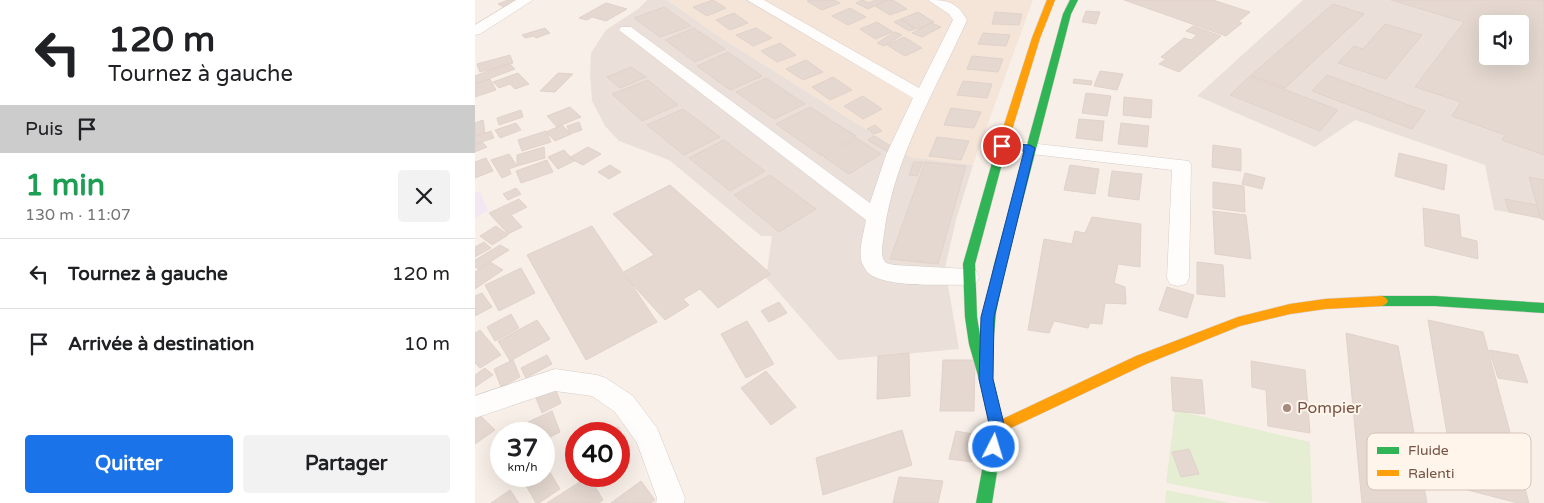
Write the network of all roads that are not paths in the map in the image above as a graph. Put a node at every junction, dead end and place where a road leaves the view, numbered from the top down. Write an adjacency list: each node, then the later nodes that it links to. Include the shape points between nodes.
1 (527, 0): 7 (street)
2 (753, 0): 8 (street)
3 (935, 0): 8 (street, via 955,11 960,20)
4 (1051, 0): 9 (street)
5 (1074, 0): 10 (street, via 1067,14)
6 (627, 30): 11 (street)
7 (475, 31)
8 (923, 97): 11 (street, via 886,181)
9 (1002, 146): 10 (street); 12 (street, via 974,240)
10 (1030, 148): 13 (street, via 1182,166); 15 (street, via 988,317)
11 (875, 216): 12 (street, via 871,258 877,268 889,274)
12 (968, 277): 15 (street, via 975,344)
13 (1178, 278)
14 (1544, 308): 17 (street, via 1463,302 1339,303 1253,317 1158,352)
15 (986, 379): 17 (street)
16 (475, 407): 18 (street, via 555,380 597,386 624,404 647,437 671,498)
17 (997, 428): 19 (street)
18 (669, 503)
19 (983, 503)

